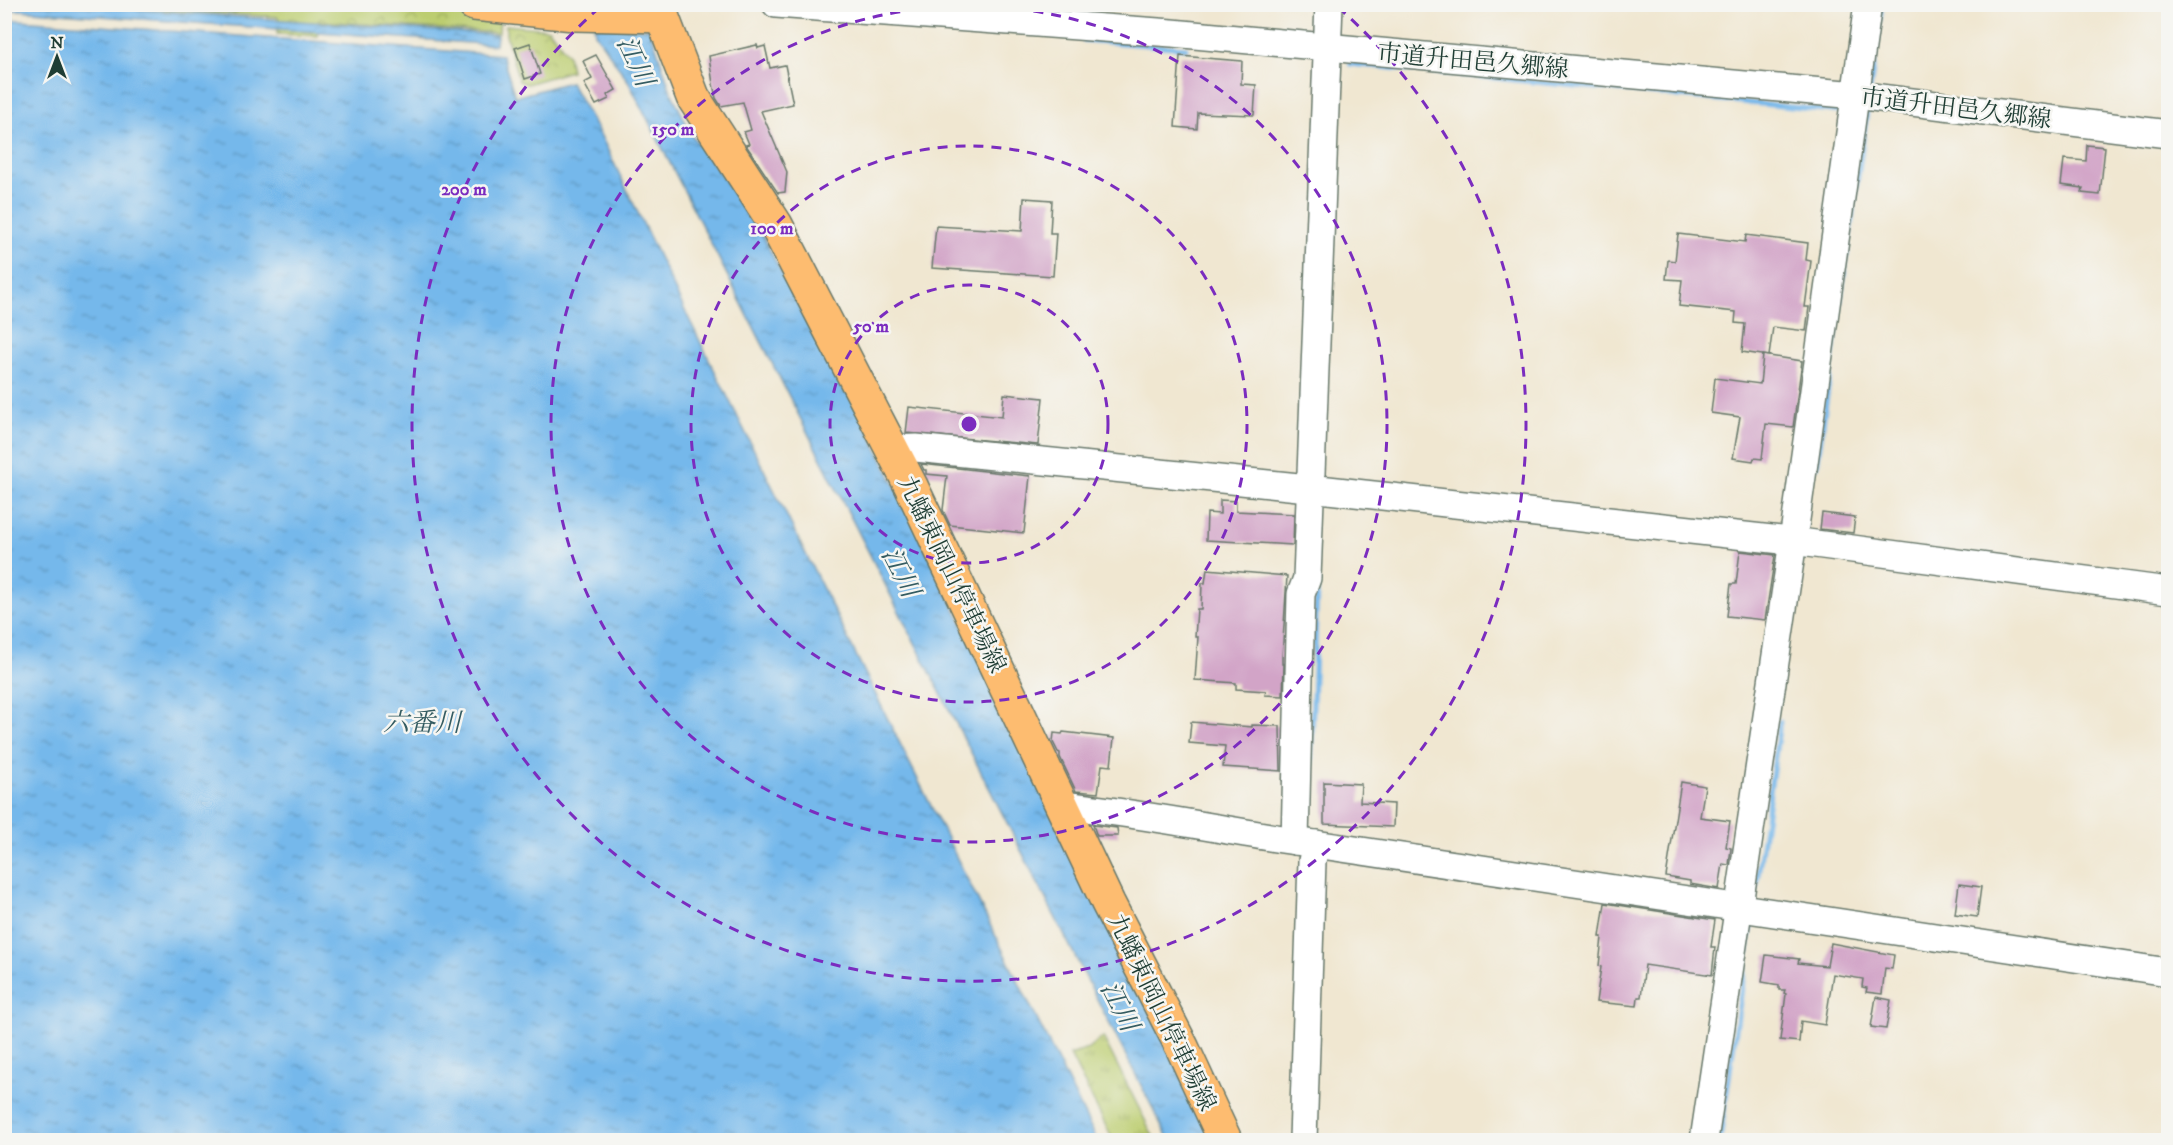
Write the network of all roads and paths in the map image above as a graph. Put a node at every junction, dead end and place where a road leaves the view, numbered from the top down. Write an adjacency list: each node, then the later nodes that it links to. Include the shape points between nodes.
1 (776, 4): 6 (street, 市道升田邑久郷線)
2 (1329, 4): 6 (street)
3 (1868, 4): 7 (street)
4 (482, 5): 5 (main road, 九蟠東岡山停車場線, via 591,15)
5 (656, 12): 9 (main road, 九蟠東岡山停車場線, via 693,97 776,225)
6 (1333, 48): 7 (street, 市道升田邑久郷線); 10 (street)
7 (1865, 97): 8 (street, 市道升田邑久郷線); 11 (street)
8 (2169, 134)
9 (891, 448): 10 (street); 13 (main road, 九蟠東岡山停車場線)
10 (1317, 489): 11 (street); 14 (street, via 1307,578 1301,594)
11 (1801, 542): 12 (street); 15 (street)
12 (2169, 591)
13 (1061, 805): 14 (street, via 1115,810); 17 (main road, 九蟠東岡山停車場線)
14 (1306, 842): 15 (street); 18 (street, via 1312,861)
15 (1747, 909): 16 (street); 19 (street)
16 (2169, 972)
17 (1225, 1140)
18 (1303, 1140)
19 (1704, 1140)

